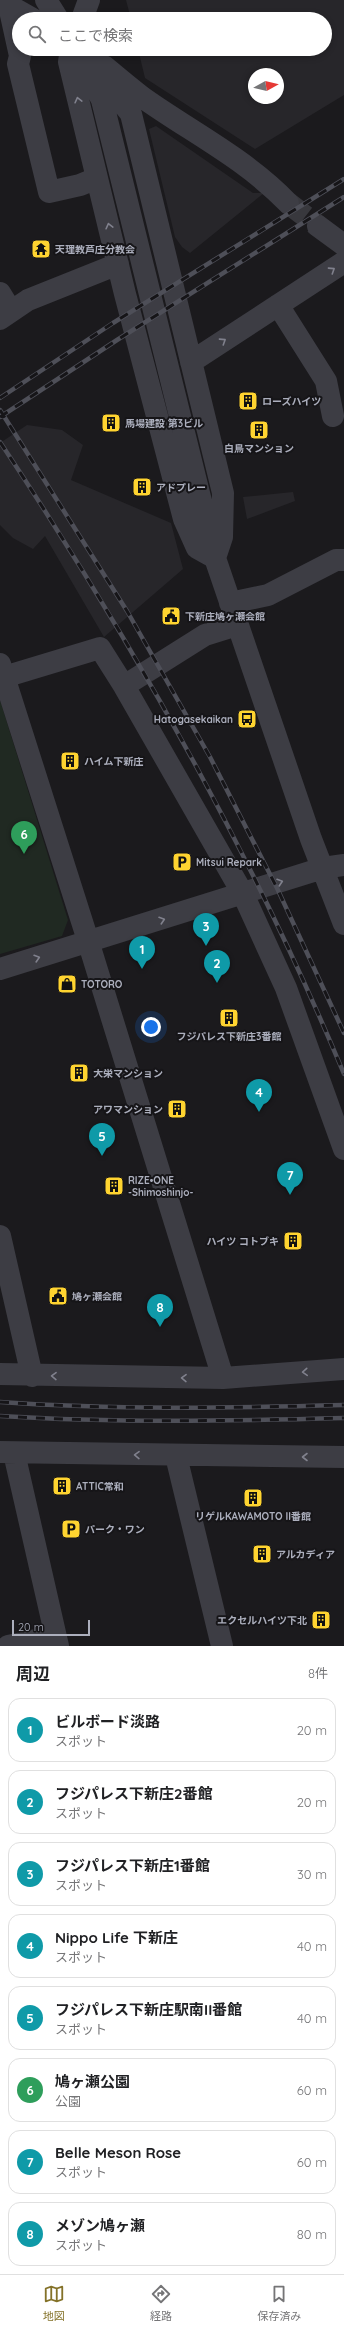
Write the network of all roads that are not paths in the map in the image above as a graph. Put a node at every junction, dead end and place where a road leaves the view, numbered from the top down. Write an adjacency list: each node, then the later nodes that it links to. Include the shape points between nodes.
1 (46, 0): 5 (street)
2 (89, 0): 6 (street)
3 (5, 3): 4 (street); 7 (street)
4 (21, 12)
5 (54, 12)
6 (85, 12)
7 (12, 28)
8 (20, 56): 13 (street, via 18,64 50,192)
9 (70, 56): 13 (street, one-way to 9, via 69,62)
10 (81, 56): 24 (street, via 102,100)
11 (84, 56): 22 (street, via 131,114)
12 (91, 56): 14 (street, via 142,97 239,161 273,187)
13 (97, 178): 18 (street, one-way to 13)
14 (288, 203)
15 (318, 226): 16 (street)
16 (344, 245)
17 (344, 262): 20 (street, one-way to 17)
18 (118, 264): 21 (street, via 28,300); 24 (street, via 184,519 197,548)
19 (0, 293): 21 (street)
20 (278, 305): 22 (street, one-way to 20); 23 (street, via 326,381)
21 (5, 315)
22 (190, 362): 24 (street, via 223,493 222,536)
23 (333, 416)
24 (215, 558): 26 (street)
25 (344, 560): 26 (street, via 336,560 268,595)
26 (230, 603): 27 (street)
27 (237, 625): 29 (street, via 205,635); 30 (street, via 311,839)
28 (2, 670): 29 (street, via 100,648); 33 (street)
29 (124, 686): 31 (street)
30 (334, 866): 31 (street, one-way to 30); 32 (street)
31 (243, 894): 33 (street, one-way to 31); 35 (street, via 286,988)
32 (344, 924)
33 (89, 942): 34 (street, one-way to 33); 40 (street)
34 (0, 969)
35 (344, 1150)
36 (0, 1236): 39 (street)
37 (344, 1369): 40 (street, one-way to 40)
38 (0, 1374): 39 (street)
39 (32, 1376): 40 (street, one-way to 39)
40 (223, 1378)
41 (7, 1452): 42 (street, one-way to 41); 44 (street)
42 (176, 1456): 43 (street, one-way to 42); 46 (street)
43 (344, 1457)
44 (56, 1641): 45 (street)
45 (8, 1646)
46 (222, 1646)

